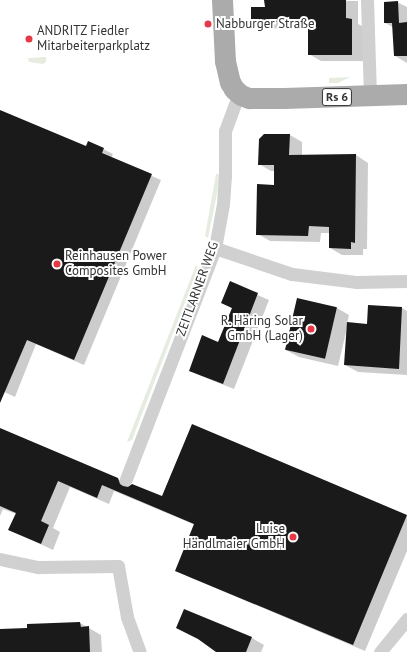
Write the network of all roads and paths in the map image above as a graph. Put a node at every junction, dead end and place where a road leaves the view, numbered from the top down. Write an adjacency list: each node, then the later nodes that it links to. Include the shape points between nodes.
1 (222, 0): 3 (main road, via 225,61 230,82)
2 (367, 0): 5 (street)
3 (239, 93): 5 (main road, Rs 6, via 249,98); 6 (street, ZEITLARNER WEG, via 225,131 225,177)
4 (407, 94): 5 (main road, Rs 6)
5 (370, 96)
6 (215, 248): 7 (street, via 292,274 356,282); 8 (street, ZEITLARNER WEG)
7 (407, 280)
8 (126, 479)
9 (0, 559): 11 (street, via 39,567 118,566 127,617)
10 (407, 619): 12 (street)
11 (140, 652)
12 (380, 652)

